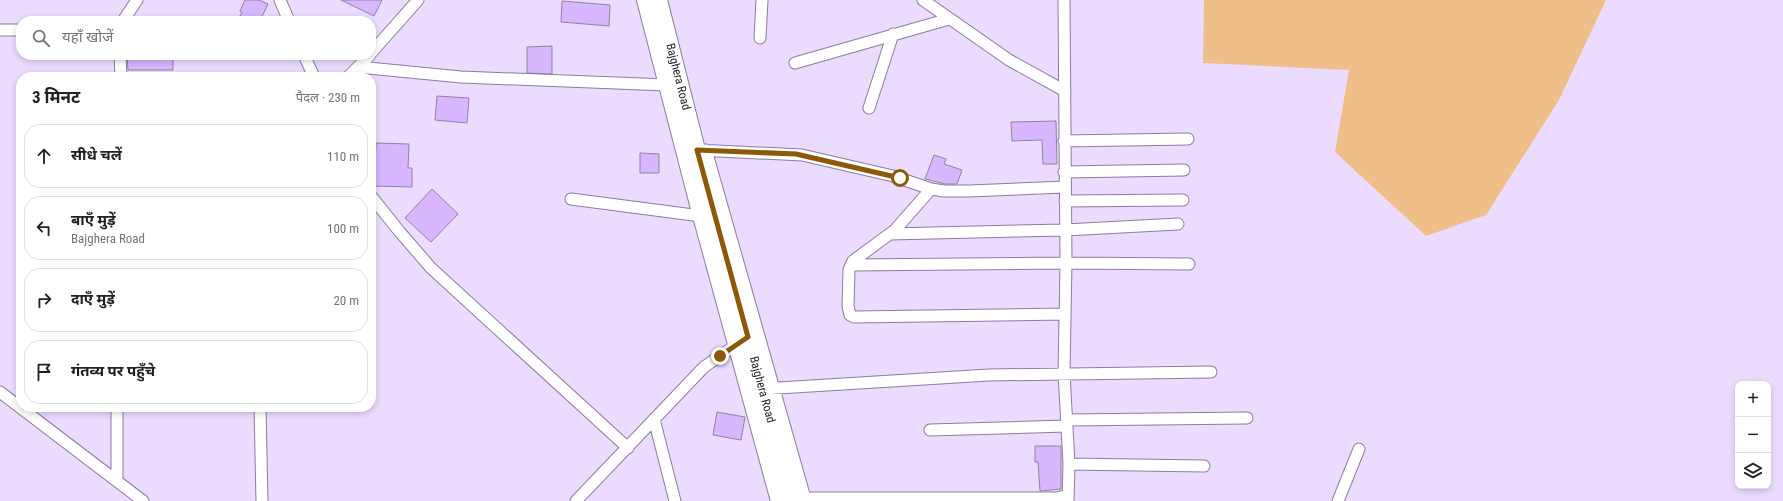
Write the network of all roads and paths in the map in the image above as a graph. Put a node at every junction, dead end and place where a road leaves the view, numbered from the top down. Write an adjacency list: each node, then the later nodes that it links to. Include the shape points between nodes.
1 (137, 0): 9 (street)
2 (280, 0): 10 (street)
3 (418, 0): 16 (street)
4 (645, 0): 25 (main road, Bajghera Road)
5 (659, 0): 30 (main road, Bajghera Road)
6 (762, 0): 15 (street)
7 (923, 0): 11 (street)
8 (1064, 0): 26 (street)
9 (126, 16)
10 (287, 16)
11 (949, 19): 14 (street); 26 (street, via 1009,60)
12 (0, 30): 13 (street)
13 (16, 30)
14 (894, 34): 20 (street); 27 (street)
15 (760, 38)
16 (376, 47)
17 (120, 60): 22 (street)
18 (306, 60): 23 (street)
19 (364, 60): 21 (street)
20 (795, 63)
21 (358, 67): 24 (street); 25 (street, via 461,77)
22 (121, 72)
23 (312, 72)
24 (353, 72)
25 (667, 85): 39 (main road, Bajghera Road)
26 (1065, 91): 29 (street)
27 (869, 108)
28 (1188, 139): 29 (street)
29 (1064, 141): 32 (street)
30 (702, 150): 34 (street, via 802,154 893,176); 47 (main road, Bajghera Road); 50 (street)
31 (1184, 170): 32 (street)
32 (1064, 172): 33 (street)
33 (1065, 187): 34 (street, via 969,191); 37 (street)
34 (931, 189): 42 (street)
35 (572, 199): 39 (street)
36 (1183, 200): 37 (street)
37 (1065, 201): 41 (street)
38 (376, 202): 60 (street, via 431,268)
39 (701, 216): 47 (main road, Bajghera Road)
40 (1178, 224): 41 (street)
41 (1065, 230): 42 (street); 43 (street)
42 (890, 234): 45 (street)
43 (1066, 263): 44 (street); 45 (street); 46 (street)
44 (1189, 264)
45 (850, 265): 46 (street, via 848,312 854,317)
46 (1064, 314): 49 (street)
47 (742, 341): 50 (main road, Bajghera Road); 57 (street, via 704,367); 67 (main road, Bajghera Road)
48 (1211, 372): 49 (street)
49 (1064, 373): 50 (street, via 981,375); 58 (street)
50 (768, 389): 67 (main road, Bajghera Road)
51 (0, 392): 52 (street)
52 (16, 404)
53 (26, 412): 64 (street)
54 (117, 412): 64 (street)
55 (260, 412): 69 (street)
56 (1246, 418): 58 (street)
57 (654, 419): 60 (street); 71 (street)
58 (1067, 423): 59 (street); 62 (street)
59 (930, 430)
60 (628, 448): 70 (street)
61 (1359, 449): 72 (street)
62 (1069, 464): 63 (street); 65 (street)
63 (1204, 466)
64 (117, 481): 68 (street)
65 (1068, 498): 66 (street)
66 (1035, 499): 67 (street)
67 (792, 500)
68 (143, 501)
69 (262, 501)
70 (576, 501)
71 (675, 501)
72 (1338, 501)

